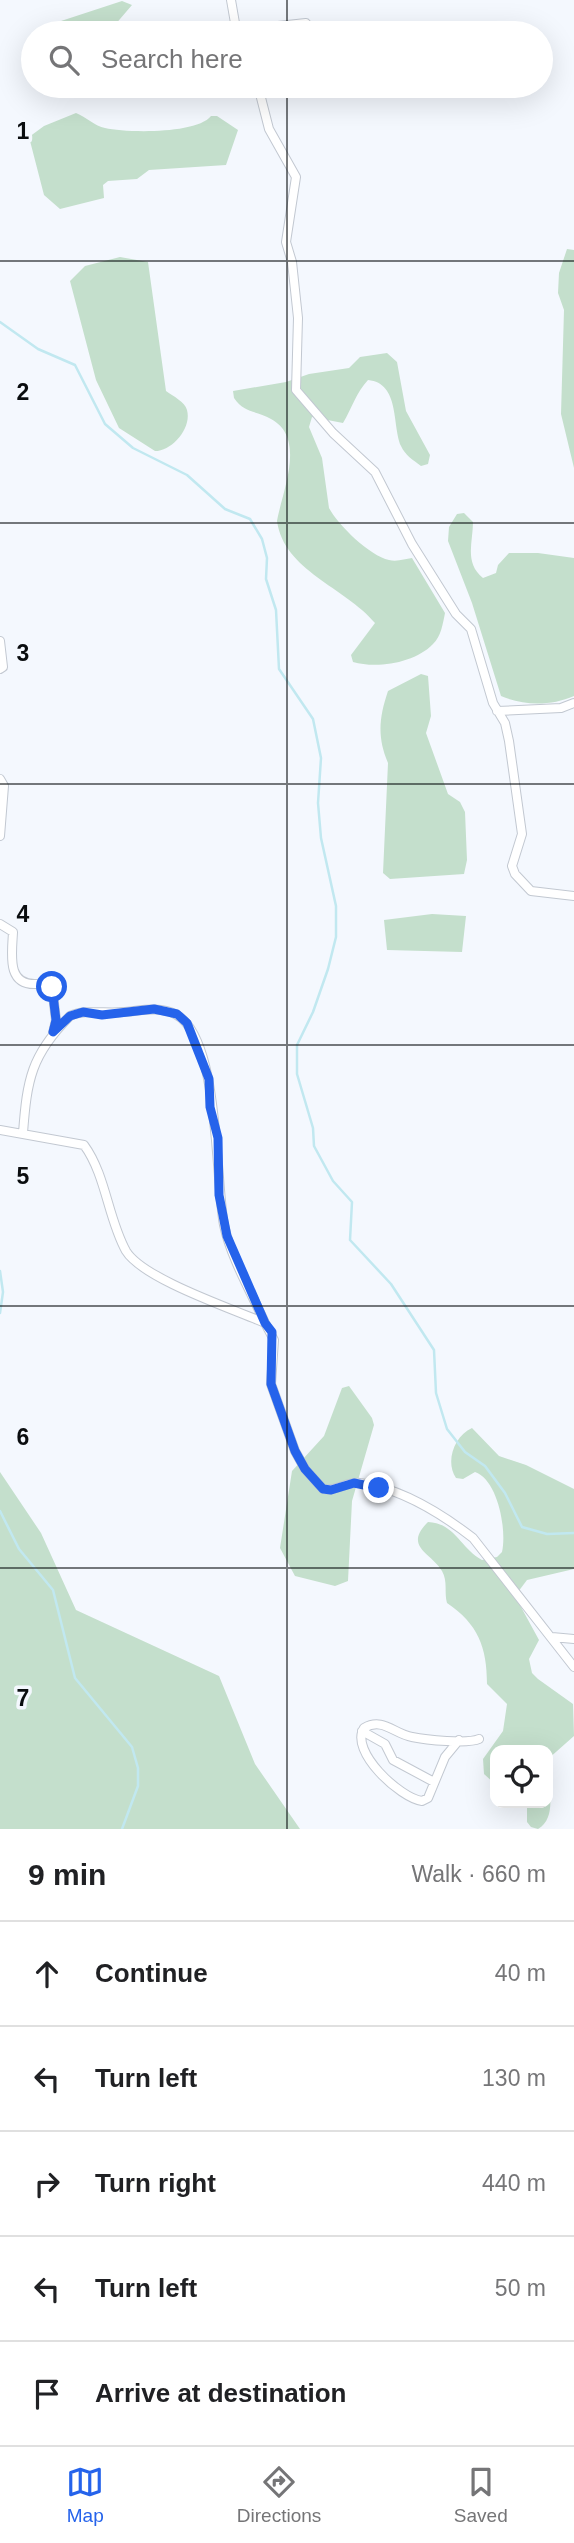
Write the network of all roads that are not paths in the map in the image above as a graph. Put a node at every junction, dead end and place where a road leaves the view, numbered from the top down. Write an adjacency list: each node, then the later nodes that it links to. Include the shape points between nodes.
1 (231, 0): 2 (street)
2 (236, 21)
3 (261, 98): 7 (street, via 270,130 296,177 285,243 292,262 298,318 296,390 375,472 412,544 456,614 471,629)
4 (0, 641): 5 (street)
5 (0, 669)
6 (574, 703): 7 (street)
7 (497, 711): 10 (street, via 509,741 522,834 512,866 531,891)
8 (0, 779): 9 (street, via 4,786)
9 (0, 836)
10 (574, 896)
11 (0, 924): 12 (street, via 13,932 12,967 18,979 27,985 47,983 52,987)
12 (53, 1032): 14 (street, via 27,1082); 15 (street, via 70,1016 83,1012 102,1015 154,1009 177,1014 187,1023 209,1079 227,1236)
13 (1, 1128): 14 (street)
14 (23, 1133): 15 (street, via 86,1147 127,1252 139,1264 186,1290)
15 (265, 1323): 16 (street, via 274,1340 271,1384 295,1451 316,1484 327,1490 354,1483 371,1486 447,1519 473,1538)
16 (552, 1637): 17 (street); 18 (street)
17 (574, 1639)
18 (574, 1667)
19 (362, 1731): 21 (street, via 378,1724 411,1737); 22 (street, via 385,1744 393,1760); 22 (street, via 362,1751 402,1794 425,1801)
20 (479, 1739): 21 (street)
21 (459, 1740): 22 (street, via 444,1757)
22 (434, 1782)

